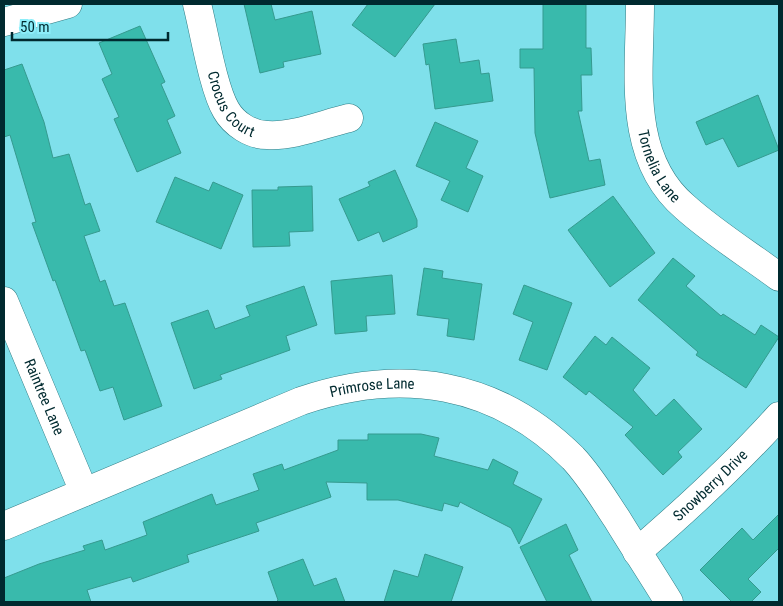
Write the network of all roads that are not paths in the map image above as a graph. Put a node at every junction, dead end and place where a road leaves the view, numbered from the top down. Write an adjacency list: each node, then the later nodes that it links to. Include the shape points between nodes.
1 (68, 4): 4 (street)
2 (197, 4): 5 (street, Crocus Court, via 220,96 226,111 237,123 266,136)
3 (640, 4): 6 (street, Tornelia Lane, via 641,124 655,170 684,207)
4 (4, 22)
5 (349, 118)
6 (779, 277)
7 (4, 301): 9 (street, Raintree Lane)
8 (779, 416): 11 (street, Snowberry Drive, via 695,502)
9 (84, 492): 10 (street, Primrose Lane); 11 (street, Primrose Lane, via 334,390 368,384 412,383 487,400 547,435 573,458 595,485)
10 (4, 526)
11 (637, 552): 12 (street, Primrose Lane)
12 (669, 602)

